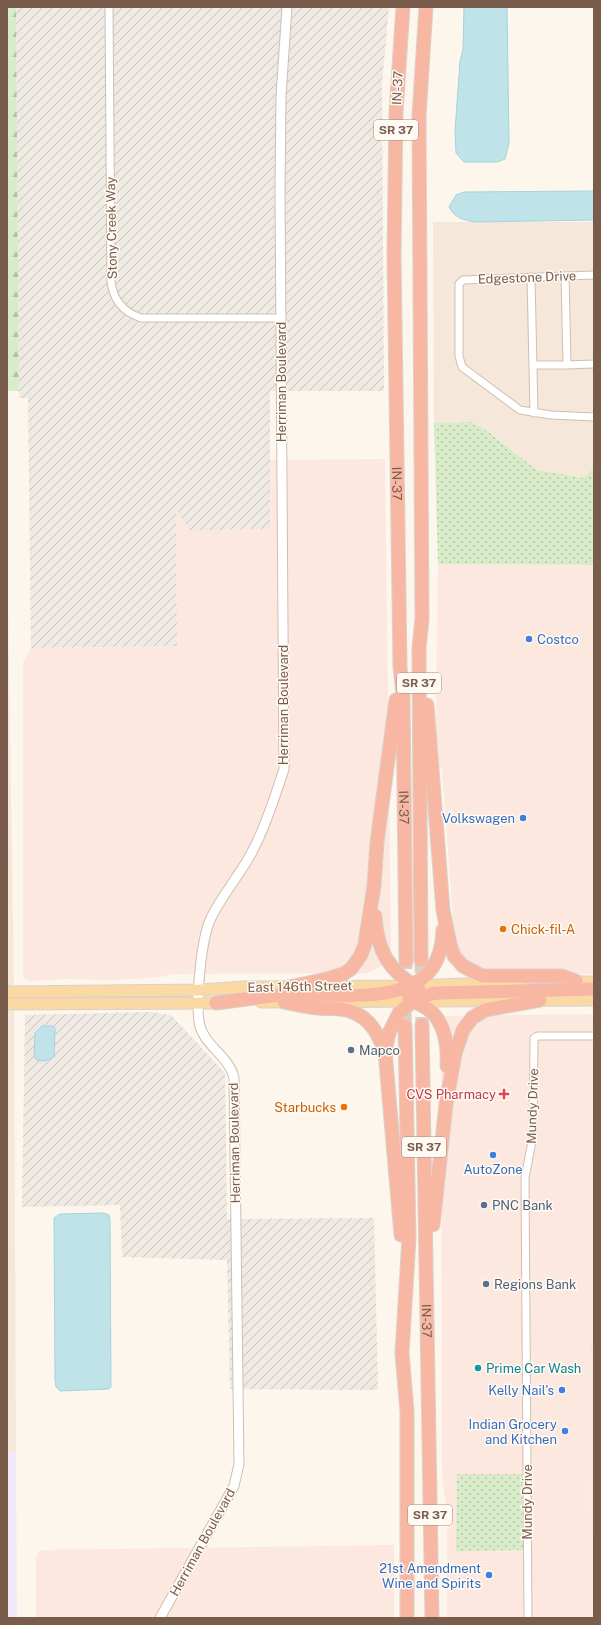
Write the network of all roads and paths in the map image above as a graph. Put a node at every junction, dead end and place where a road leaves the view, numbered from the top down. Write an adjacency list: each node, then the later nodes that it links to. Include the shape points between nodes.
1 (109, 7): 8 (street, Stony Creek Way, via 111,281 116,300 124,310 141,318)
2 (287, 7): 8 (street, Herriman Boulevard, via 280,134)
3 (403, 7): 15 (highway, IN-37 / SR 37, via 396,112 394,254)
4 (426, 7): 14 (highway, IN-37 / SR 37, via 419,130)
5 (594, 275): 6 (street, Edgestone Drive)
6 (565, 276): 7 (street, Edgestone Drive); 11 (street)
7 (531, 277): 10 (street); 12 (street, Edgestone Drive, via 460,281 459,356 462,367 515,408)
8 (281, 318): 26 (street, Herriman Boulevard, via 284,769 265,826 255,847 211,919 204,941)
9 (594, 364): 11 (street)
10 (533, 365): 11 (street); 12 (street)
11 (567, 365)
12 (534, 413): 13 (street)
13 (594, 417)
14 (422, 619): 17 (highway); 18 (highway, IN-37 / SR 37, via 419,648)
15 (400, 667): 16 (highway); 19 (highway, IN-37 / SR 37, via 403,695)
16 (374, 886): 22 (highway, via 365,944 351,969 327,979); 23 (highway, via 376,929 382,952 396,972)
17 (443, 910): 20 (highway, via 454,956 471,971 482,976 500,977 562,976); 23 (highway, via 440,953 427,974)
18 (421, 960)
19 (406, 961)
20 (576, 982): 21 (main road); 23 (main road)
21 (594, 982)
22 (289, 986): 24 (main road, East 146th Street); 26 (main road, East 146th Street)
23 (412, 986): 24 (highway); 28 (highway)
24 (391, 988): 31 (highway); 35 (highway, via 386,993 282,995)
25 (594, 988): 28 (highway)
26 (200, 990): 27 (main road, East 146th Street); 34 (street, Herriman Boulevard)
27 (7, 992)
28 (431, 994): 31 (highway); 32 (highway)
29 (540, 1000): 30 (main road, East 146th Street); 32 (main road, East 146th Street); 41 (highway, via 492,1007 468,1022 460,1037)
30 (594, 1000)
31 (413, 1001): 32 (main road, East 146th Street); 33 (main road, East 146th Street); 40 (highway, via 402,1009 392,1023); 41 (highway, via 428,1009 435,1017 446,1040)
32 (458, 1001)
33 (284, 1002): 35 (main road, East 146th Street); 40 (highway, via 356,1012 377,1031)
34 (199, 1003): 35 (main road, East 146th Street); 36 (main road, East 146th Street); 44 (street, Herriman Boulevard, via 202,1032 206,1040 229,1064 234,1078 239,1464 234,1486)
35 (216, 1003)
36 (7, 1004)
37 (422, 1025): 43 (highway, IN-37 / SR 37)
38 (405, 1026): 42 (highway, IN-37 / SR 37, via 409,1238)
39 (594, 1036): 47 (street, Mundy Drive, via 534,1038 533,1136 525,1178)
40 (385, 1051): 42 (highway, via 401,1237)
41 (446, 1104): 43 (highway, via 432,1247)
42 (407, 1266): 45 (highway, IN-37 / SR 37, via 402,1353 407,1412)
43 (427, 1269): 46 (highway, IN-37 / SR 37)
44 (160, 1618)
45 (407, 1618)
46 (432, 1618)
47 (528, 1618)

